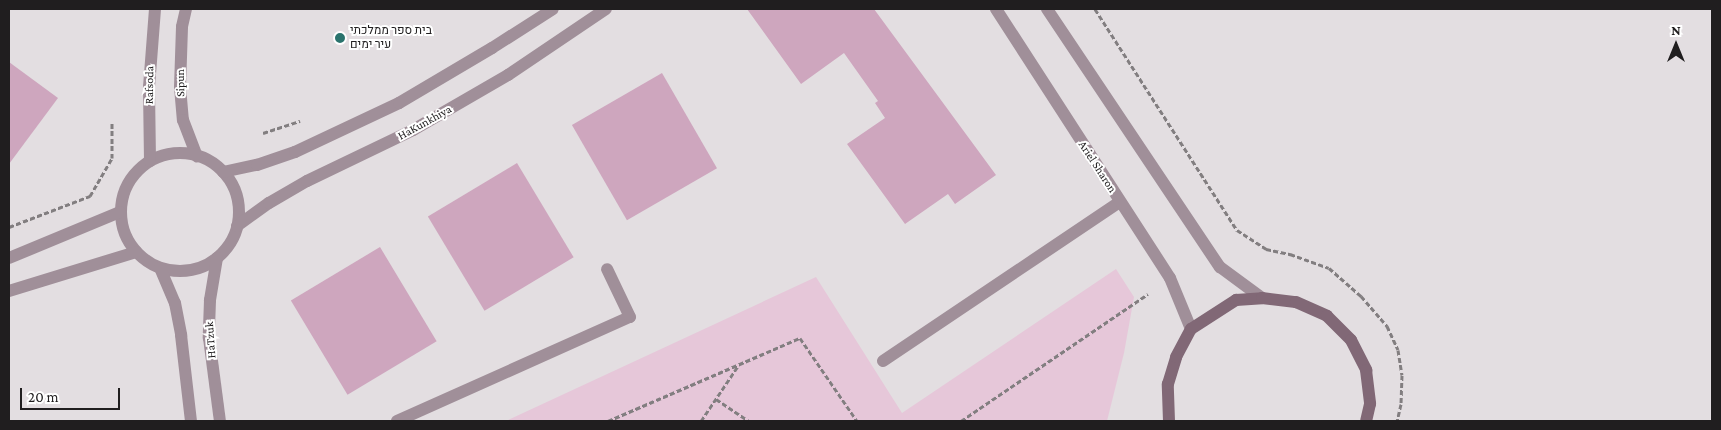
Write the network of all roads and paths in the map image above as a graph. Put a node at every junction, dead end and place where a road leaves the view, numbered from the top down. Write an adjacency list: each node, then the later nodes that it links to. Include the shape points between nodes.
1 (155, 9): 12 (street, Rafsoda, via 149,87)
2 (186, 9): 11 (street, Sipun, via 182,27 180,87 183,120)
3 (553, 9): 13 (street, via 399,103 295,152)
4 (606, 9): 16 (street, HaKunkhiya, via 508,75 413,130 307,180)
5 (996, 9): 14 (street, Ariel Sharon)
6 (1047, 9): 26 (street, via 1220,267)
7 (1095, 9): 18 (path)
8 (306, 119): 10 (path)
9 (112, 121): 17 (path, via 112,158 90,196)
10 (262, 133)
11 (197, 156): 12 (street, via 170,154); 13 (street)
12 (150, 161): 15 (street, via 128,183)
13 (223, 172): 16 (street, via 237,199)
14 (1120, 202): 27 (street, Ariel Sharon, via 1170,278); 28 (street)
15 (120, 212): 19 (street, via 127,240); 20 (street)
16 (237, 226): 21 (street, via 229,244)
17 (9, 227)
18 (1237, 230)
19 (136, 252): 22 (street); 24 (street)
20 (9, 258)
21 (216, 258): 22 (street, via 191,270); 32 (street, HaTzuk, via 209,338)
22 (160, 268): 31 (street, via 175,303)
23 (607, 269): 33 (street, via 630,317)
24 (9, 291)
25 (1148, 294): 38 (path)
26 (1262, 298): 27 (main road, via 1236,300); 40 (main road, via 1296,302 1327,316 1351,340 1366,370 1370,404)
27 (1191, 329): 39 (main road, via 1176,357 1168,384)
28 (883, 362)
29 (739, 365): 30 (path); 34 (path); 37 (path, via 800,338)
30 (716, 399): 35 (path); 36 (path)
31 (191, 421)
32 (220, 421)
33 (397, 421)
34 (608, 421)
35 (701, 421)
36 (748, 421)
37 (857, 421)
38 (961, 421)
39 (1169, 421)
40 (1366, 421)

